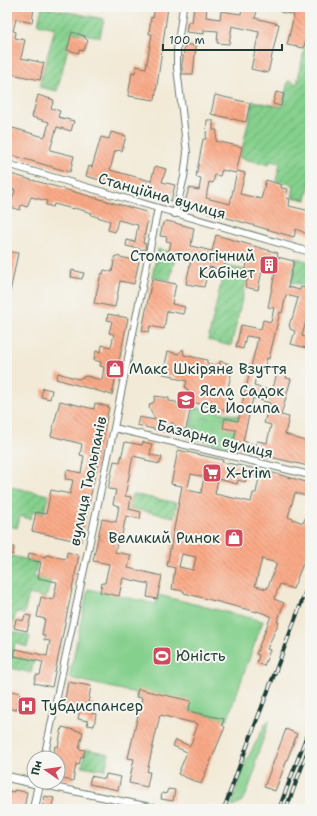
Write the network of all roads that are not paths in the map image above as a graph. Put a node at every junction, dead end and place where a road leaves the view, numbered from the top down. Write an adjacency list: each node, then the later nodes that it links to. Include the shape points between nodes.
1 (183, 7): 4 (street, via 177,68 187,153)
2 (7, 164): 3 (street, Станційна вулиця)
3 (158, 208): 4 (street, Станційна вулиця); 6 (street, вулиця Тюльпанів)
4 (176, 214): 5 (street, Станційна вулиця)
5 (310, 252)
6 (114, 428): 7 (street, Базарна вулиця); 8 (street, вулиця Тюльпанів)
7 (310, 475)
8 (46, 750)
9 (7, 776): 10 (street)
10 (26, 780)
11 (66, 789): 14 (street)
12 (38, 790): 13 (street)
13 (34, 809)
14 (160, 809)

